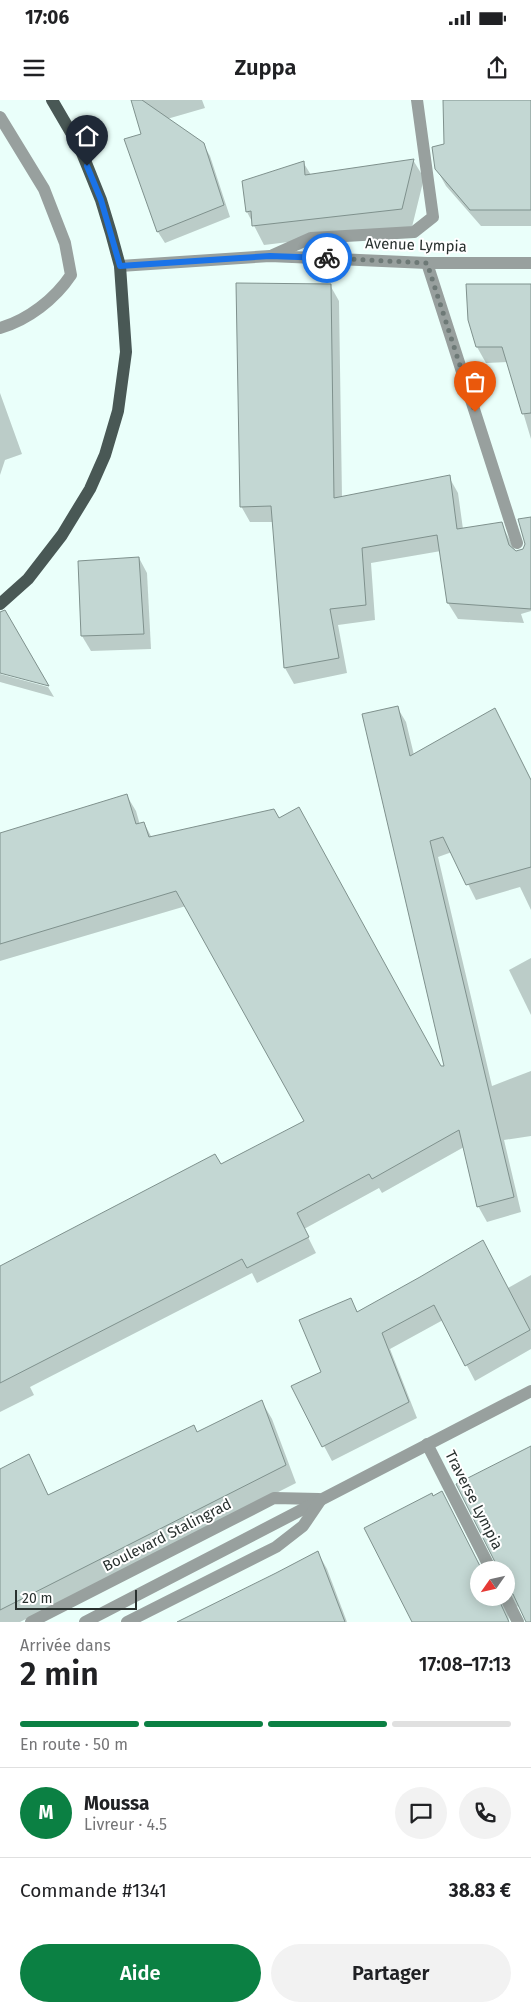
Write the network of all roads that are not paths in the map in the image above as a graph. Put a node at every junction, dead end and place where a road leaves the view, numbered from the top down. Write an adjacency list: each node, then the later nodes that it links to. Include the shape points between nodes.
1 (52, 100): 7 (main road, via 80,148 101,200)
2 (417, 100): 4 (street, via 433,217 414,232 310,238)
3 (0, 117): 8 (street, via 44,189 65,243 71,275 60,290 38,309)
4 (270, 256): 5 (street, Avenue Lympia); 7 (street, Avenue Lympia)
5 (427, 263): 6 (street, Avenue Lympia); 9 (street)
6 (531, 263)
7 (120, 266): 10 (main road, via 126,352 118,412 105,455 90,490 62,535 28,579)
8 (0, 328)
9 (517, 543)
10 (0, 604)
11 (531, 1391): 12 (street, Boulevard Stalingrad)
12 (427, 1444): 13 (street, Boulevard Stalingrad); 14 (street, Traverse Lympia)
13 (322, 1499): 16 (street, Boulevard Stalingrad, via 274,1498); 17 (street, Boulevard Stalingrad); 18 (street, Boulevard Stalingrad, via 303,1526 276,1547)
14 (487, 1561)
15 (510, 1606): 19 (street)
16 (31, 1622)
17 (85, 1622)
18 (127, 1622)
19 (518, 1622)

